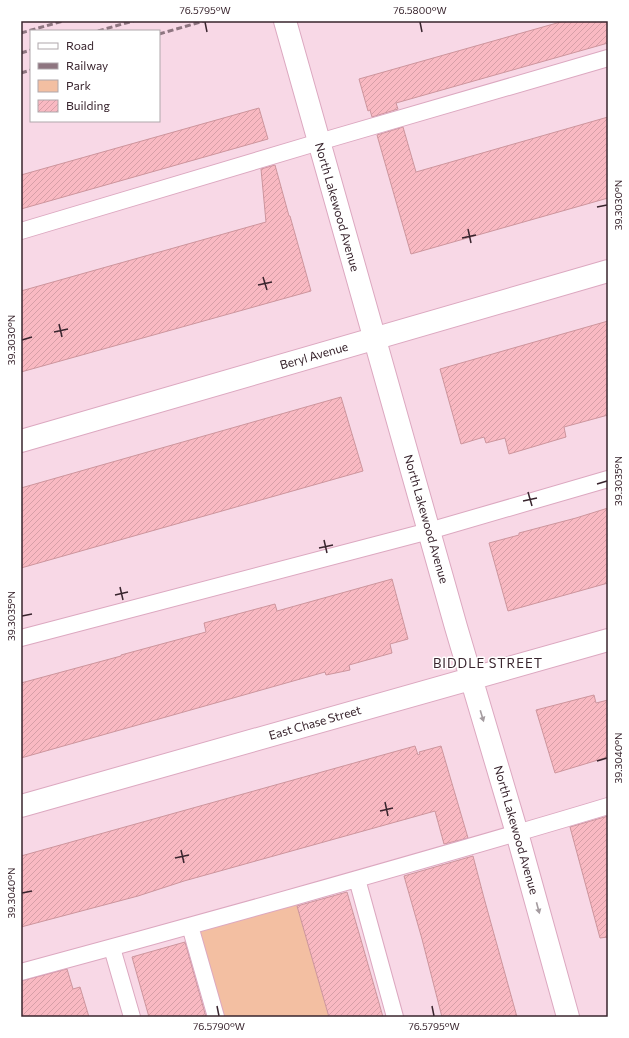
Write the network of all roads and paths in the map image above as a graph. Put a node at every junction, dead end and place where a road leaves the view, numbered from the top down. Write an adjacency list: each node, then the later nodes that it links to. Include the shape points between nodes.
1 (285, 21): 3 (street, North Lakewood Avenue)
2 (608, 58): 3 (lane)
3 (319, 142): 4 (lane); 6 (street, North Lakewood Avenue)
4 (21, 231)
5 (608, 271): 6 (street, Beryl Avenue)
6 (375, 338): 7 (street, Beryl Avenue); 9 (street, North Lakewood Avenue)
7 (21, 441)
8 (608, 479): 9 (lane)
9 (429, 531): 10 (lane); 12 (street, North Lakewood Avenue)
10 (21, 638)
11 (608, 640): 12 (street, East Chase Street)
12 (471, 679): 13 (street, East Chase Street); 15 (street, North Lakewood Avenue, one-way to 15)
13 (21, 806)
14 (608, 806): 15 (lane)
15 (517, 833): 16 (lane); 23 (street, North Lakewood Avenue, one-way to 23)
16 (357, 879): 17 (lane); 22 (lane)
17 (190, 926): 18 (lane); 21 (lane)
18 (112, 948): 19 (lane); 20 (lane)
19 (21, 972)
20 (132, 1017)
21 (216, 1017)
22 (395, 1017)
23 (568, 1017)

